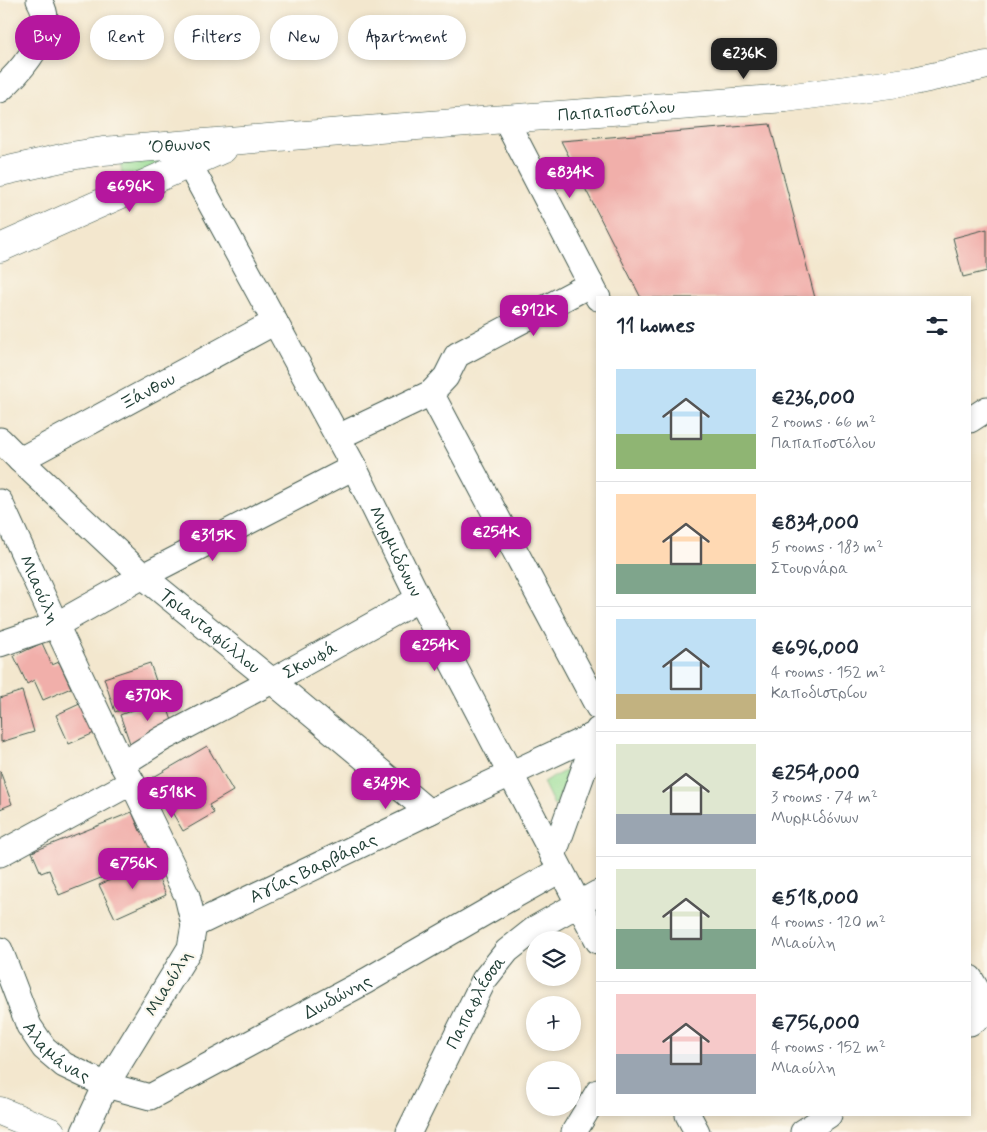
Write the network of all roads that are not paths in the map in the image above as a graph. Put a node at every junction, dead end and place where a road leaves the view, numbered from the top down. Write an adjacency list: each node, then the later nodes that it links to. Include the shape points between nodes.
1 (39, 0): 3 (street, via 45,18 44,31 27,61)
2 (987, 65): 4 (main road, Παπαποστόλου, via 914,81 786,98)
3 (0, 90)
4 (505, 119): 5 (main road, Παπαποστόλου); 11 (street)
5 (242, 140): 6 (main road, Όθωνος); 7 (main road)
6 (103, 151): 8 (main road, Όθωνος); 9 (main road, via 117,170 120,182)
7 (189, 164): 9 (main road); 12 (street, Μυρμιδόνων)
8 (0, 172)
9 (118, 196): 10 (main road)
10 (0, 248)
11 (595, 291): 13 (street, via 457,355 446,377)
12 (275, 322): 16 (street, Μυρμιδόνων); 18 (street, Ξάνθου)
13 (430, 393): 16 (street); 26 (street)
14 (987, 409): 15 (street)
15 (971, 419)
16 (338, 437): 19 (street, Μυρμιδόνων)
17 (0, 440): 18 (street, Τριανταφύλλου)
18 (20, 460): 21 (street, Τριανταφύλλου)
19 (354, 468): 21 (street); 22 (street, Μυρμιδόνων)
20 (0, 502): 23 (street, Μιαούλη)
21 (143, 576): 23 (street); 25 (street, Τριανταφύλλου)
22 (419, 599): 25 (street, Σκουφά); 30 (street, Μυρμιδόνων)
23 (56, 625): 24 (street); 29 (street, Μιαούλη)
24 (0, 644)
25 (272, 681): 29 (street, Σκουφά, via 162,738); 31 (street, Τριανταφύλλου)
26 (596, 703)
27 (596, 732): 30 (street, Αγίας Βαρβάρας)
28 (596, 735): 33 (street)
29 (127, 773): 32 (street, Σκουφά); 35 (street, Μιαούλη, via 187,896)
30 (510, 774): 31 (street, Αγίας Βαρβάρας); 33 (street, Μυρμιδόνων)
31 (429, 812): 35 (street, Αγίας Βαρβάρας)
32 (0, 854)
33 (557, 863): 34 (street, Μυρμιδόνων); 42 (street, Δωδώνης, via 505,901 156,1095 150,1097)
34 (588, 898): 36 (street, Μυρμιδόνων); 49 (street, Παπαφλέσσα, via 536,928 507,951 484,980)
35 (194, 925): 42 (street, Μιαούλη, via 190,948)
36 (596, 932)
37 (0, 950): 42 (street, Αλαμάνας, via 29,1026 44,1048 64,1065)
38 (971, 980): 39 (street)
39 (987, 1007)
40 (987, 1012): 41 (street)
41 (971, 1022)
42 (106, 1085): 48 (street, Μιαούλη)
43 (596, 1095): 50 (street)
44 (0, 1111): 47 (main road)
45 (689, 1116): 51 (street)
46 (827, 1116): 52 (street)
47 (51, 1132)
48 (84, 1132)
49 (409, 1132)
50 (574, 1132)
51 (697, 1132)
52 (803, 1132)

